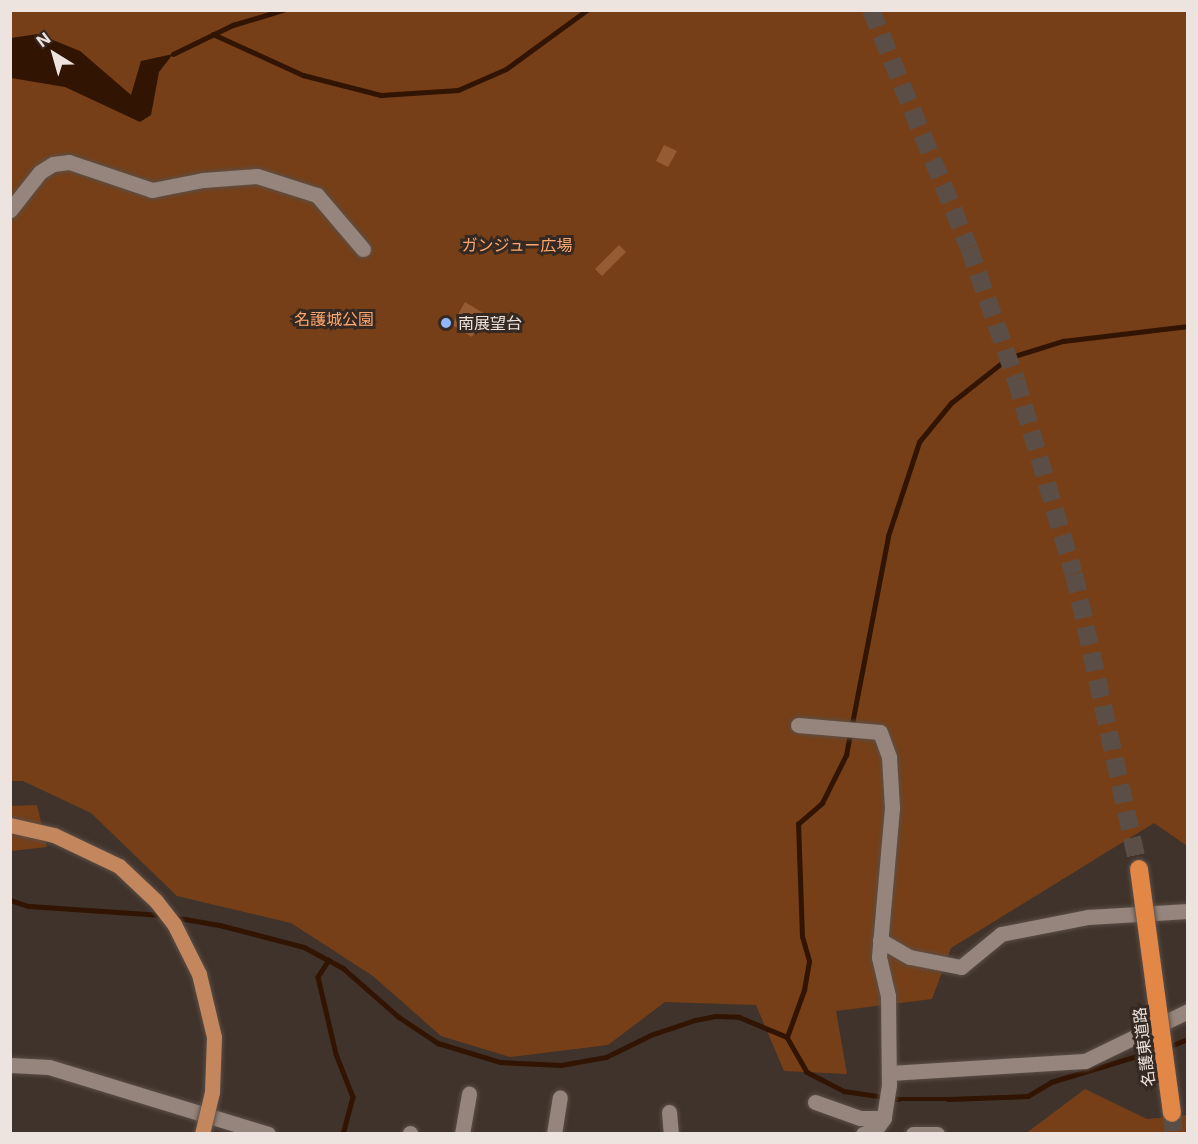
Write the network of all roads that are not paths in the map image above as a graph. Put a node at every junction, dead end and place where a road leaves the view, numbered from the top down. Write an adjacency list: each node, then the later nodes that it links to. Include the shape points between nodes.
1 (10, 210): 2 (street, via 40,172 53,164 69,162 153,190 203,180 257,176 317,195)
2 (363, 249)
3 (798, 725): 7 (street, via 879,732 889,757 892,808)
4 (10, 825): 17 (main road, bridge, via 54,835 119,866 174,924 199,974 214,1037 212,1092)
5 (1139, 869): 15 (highway, 名護東道路, bridge)
6 (1188, 911): 7 (street, via 1088,917 1001,934 961,967 910,957)
7 (880, 940): 10 (street, via 879,957 888,996)
8 (1188, 1011): 10 (street, via 1085,1061)
9 (10, 1065): 18 (street, via 49,1068)
10 (889, 1078): 16 (street)
11 (469, 1094): 19 (street)
12 (560, 1097): 20 (street)
13 (815, 1102): 16 (street, via 860,1118)
14 (669, 1112): 21 (street)
15 (1172, 1113)
16 (886, 1114): 22 (street, via 876,1129)
17 (202, 1134)
18 (268, 1134)
19 (462, 1134)
20 (554, 1134)
21 (671, 1134)
22 (863, 1134)
23 (913, 1134): 24 (street)
24 (937, 1134)

